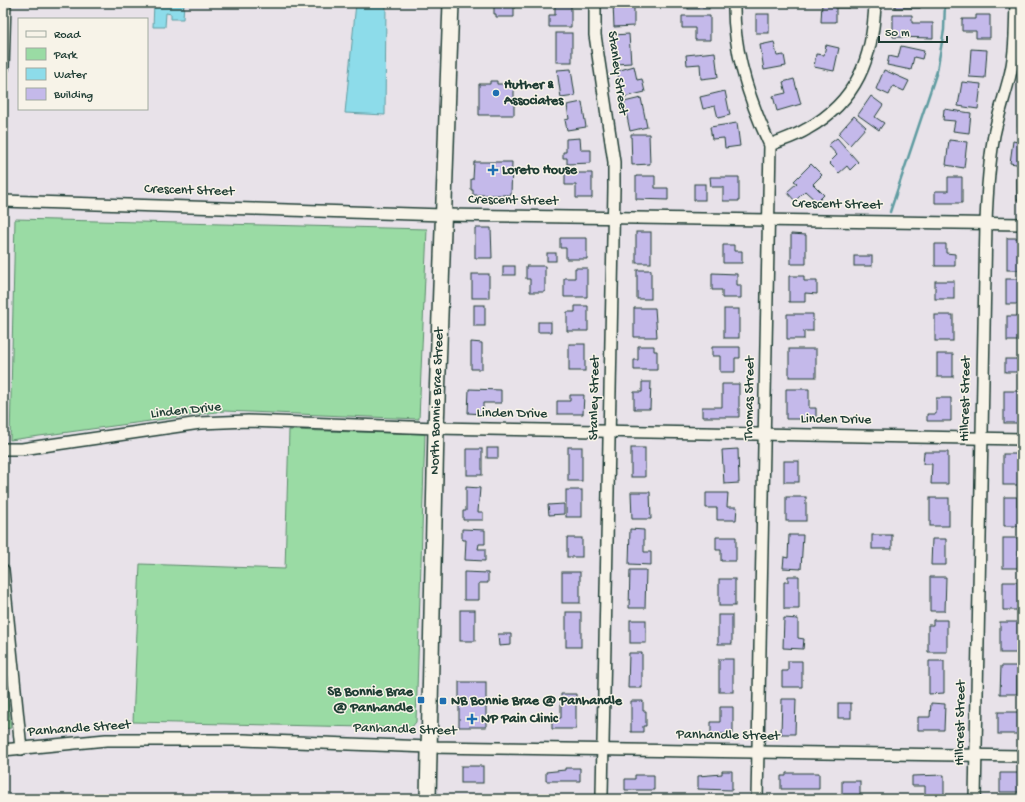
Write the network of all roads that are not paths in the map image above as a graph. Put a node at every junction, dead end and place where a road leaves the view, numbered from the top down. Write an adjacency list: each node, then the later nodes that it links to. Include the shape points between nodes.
1 (5, 3): 7 (street)
2 (451, 3): 10 (main road, North Bonnie Brae Street)
3 (595, 3): 11 (street, Stanley Street, via 595,35 614,162)
4 (734, 3): 8 (street, Thomas Street, via 742,65 760,124)
5 (875, 3): 8 (street, via 874,28 868,56 858,82 842,103 821,121)
6 (1018, 6): 13 (street, Hillcrest Street, via 1011,71 1002,100 989,164)
7 (3, 68)
8 (770, 145): 12 (street, Thomas Street)
9 (3, 200): 10 (street, Crescent Street)
10 (443, 215): 11 (street, Crescent Street); 15 (main road, North Bonnie Brae Street)
11 (613, 217): 12 (street, Crescent Street); 16 (street, Stanley Street)
12 (769, 219): 13 (street, Crescent Street); 17 (street, Thomas Street)
13 (986, 223): 14 (street, Crescent Street); 18 (street, Hillcrest Street)
14 (1022, 224)
15 (436, 428): 16 (street, Linden Drive); 20 (street, Linden Drive, via 248,421 200,423 22,449); 22 (main road, North Bonnie Brae Street)
16 (609, 431): 17 (street, Linden Drive); 24 (street, Stanley Street)
17 (764, 434): 18 (street, Linden Drive); 26 (street, Thomas Street)
18 (980, 438): 19 (street, Linden Drive); 27 (street, Hillcrest Street)
19 (1022, 439)
20 (3, 449)
21 (3, 570): 23 (street)
22 (429, 747): 23 (street, Panhandle Street, via 244,740 106,740); 24 (street, Panhandle Street); 30 (main road, North Bonnie Brae Street)
23 (21, 749): 25 (street, Panhandle Street)
24 (603, 749): 26 (street, Panhandle Street); 29 (street, Stanley Street)
25 (3, 750)
26 (758, 752): 27 (street, Panhandle Street); 31 (street, Thomas Street)
27 (976, 755): 28 (street, Panhandle Street); 32 (street, Hillcrest Street)
28 (1022, 756)
29 (602, 794)
30 (428, 799)
31 (757, 799)
32 (974, 799)

